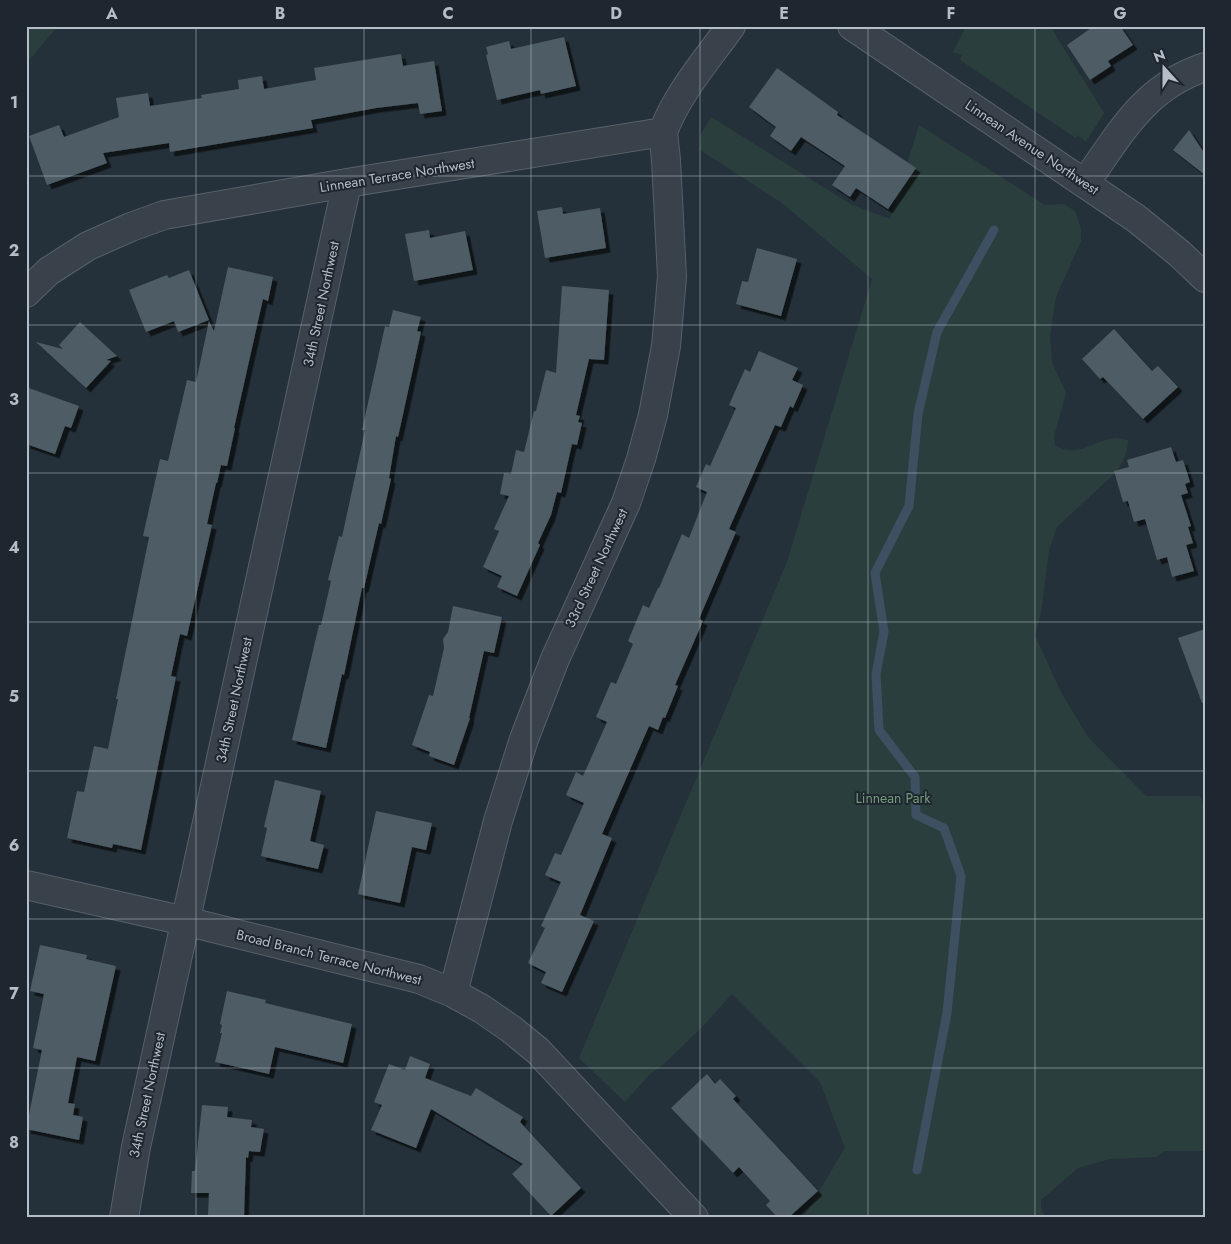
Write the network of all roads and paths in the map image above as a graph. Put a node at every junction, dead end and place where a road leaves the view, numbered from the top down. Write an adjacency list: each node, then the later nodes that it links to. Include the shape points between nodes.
1 (732, 26): 4 (street, via 678,99)
2 (852, 26): 6 (street, Linnean Avenue Northwest)
3 (1205, 67): 6 (street, via 1170,83 1147,102 1126,123)
4 (663, 132): 5 (street, Linnean Terrace Northwest); 11 (street, 33rd Street Northwest, via 672,277 666,346 653,415 626,503 562,641 524,739 498,821)
5 (347, 182): 8 (street, Linnean Terrace Northwest, via 164,214 88,246 49,271); 10 (street, 34th Street Northwest)
6 (1085, 183): 7 (street, Linnean Avenue Northwest, via 1159,236)
7 (1205, 278)
8 (26, 293)
9 (26, 885): 10 (street, Broad Branch Terrace Northwest)
10 (185, 921): 11 (street, Broad Branch Terrace Northwest, via 402,974); 12 (street, 34th Street Northwest, via 136,1147)
11 (454, 993): 13 (street, Broad Branch Terrace Northwest, via 497,1019 538,1051)
12 (124, 1218)
13 (694, 1218)

